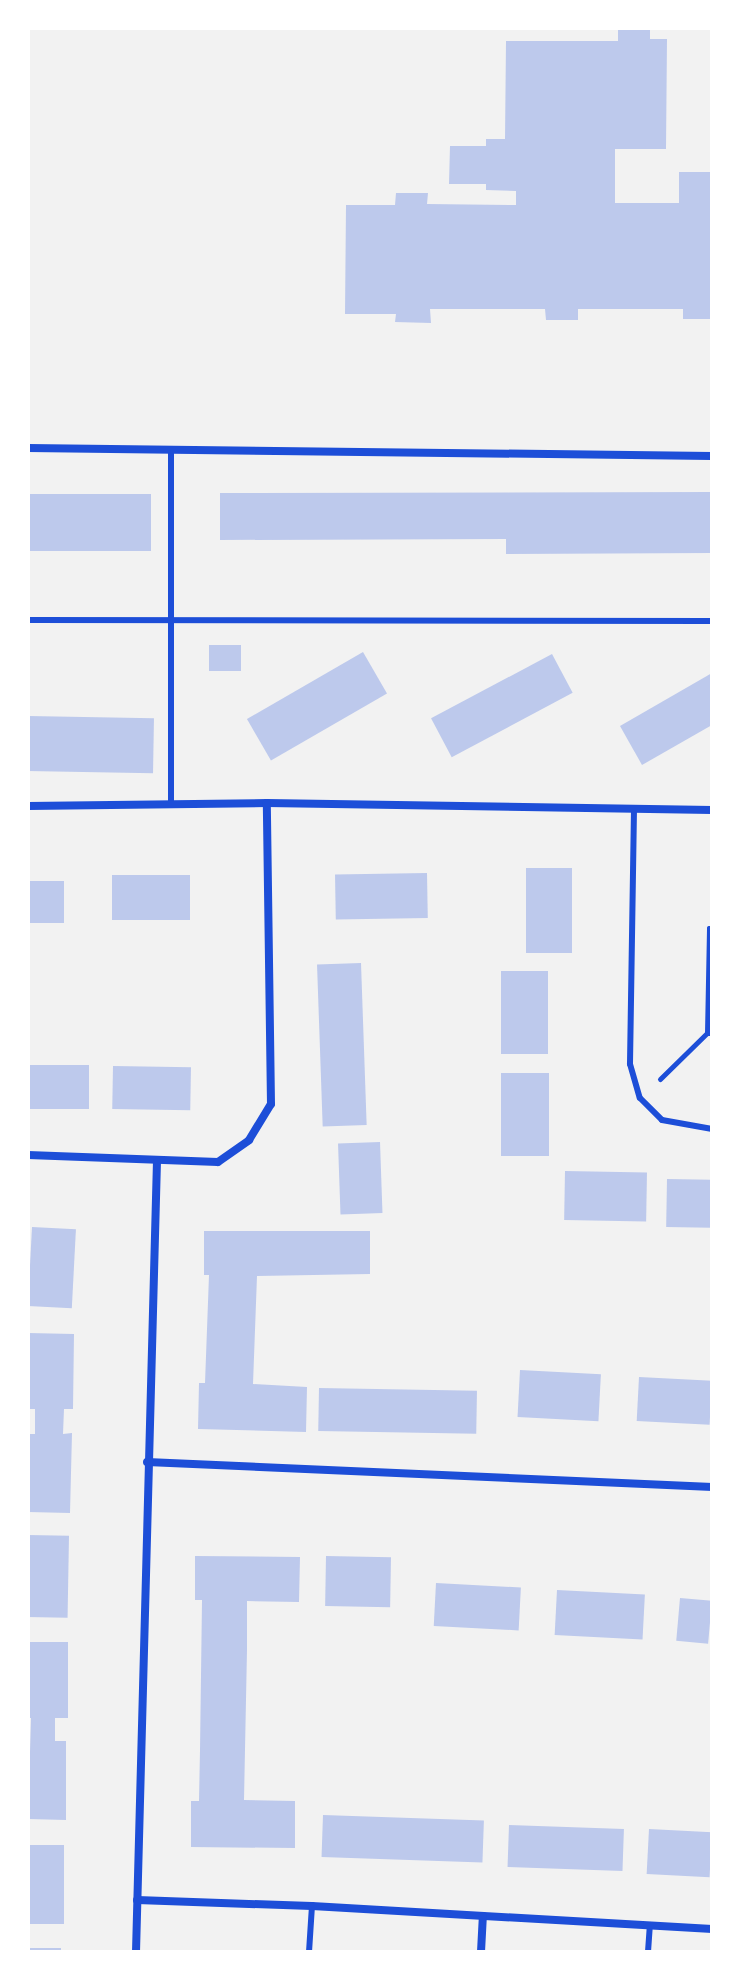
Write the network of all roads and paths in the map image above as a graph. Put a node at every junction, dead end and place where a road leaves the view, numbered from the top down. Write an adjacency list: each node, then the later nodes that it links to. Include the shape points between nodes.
1 (28, 448): 2 (street)
2 (171, 449): 3 (street); 5 (lane)
3 (712, 456)
4 (28, 620): 5 (lane)
5 (170, 621): 6 (lane); 7 (lane)
6 (712, 621)
7 (171, 803): 8 (street); 9 (street)
8 (267, 803): 10 (street); 17 (street, via 271,1104 249,1140 218,1162)
9 (28, 806)
10 (634, 809): 11 (street); 14 (lane, via 630,1064)
11 (712, 810)
12 (712, 928): 13 (path)
13 (710, 1033): 14 (path)
14 (640, 1098): 15 (lane, via 662,1120)
15 (712, 1129)
16 (28, 1155): 17 (street)
17 (157, 1162): 18 (street)
18 (147, 1462): 19 (street); 20 (street)
19 (712, 1487)
20 (137, 1900): 21 (street); 25 (street)
21 (312, 1906): 22 (street); 26 (lane)
22 (483, 1916): 23 (street); 27 (street)
23 (650, 1926): 24 (street); 28 (lane)
24 (712, 1929)
25 (136, 1952)
26 (309, 1952)
27 (481, 1952)
28 (648, 1952)

